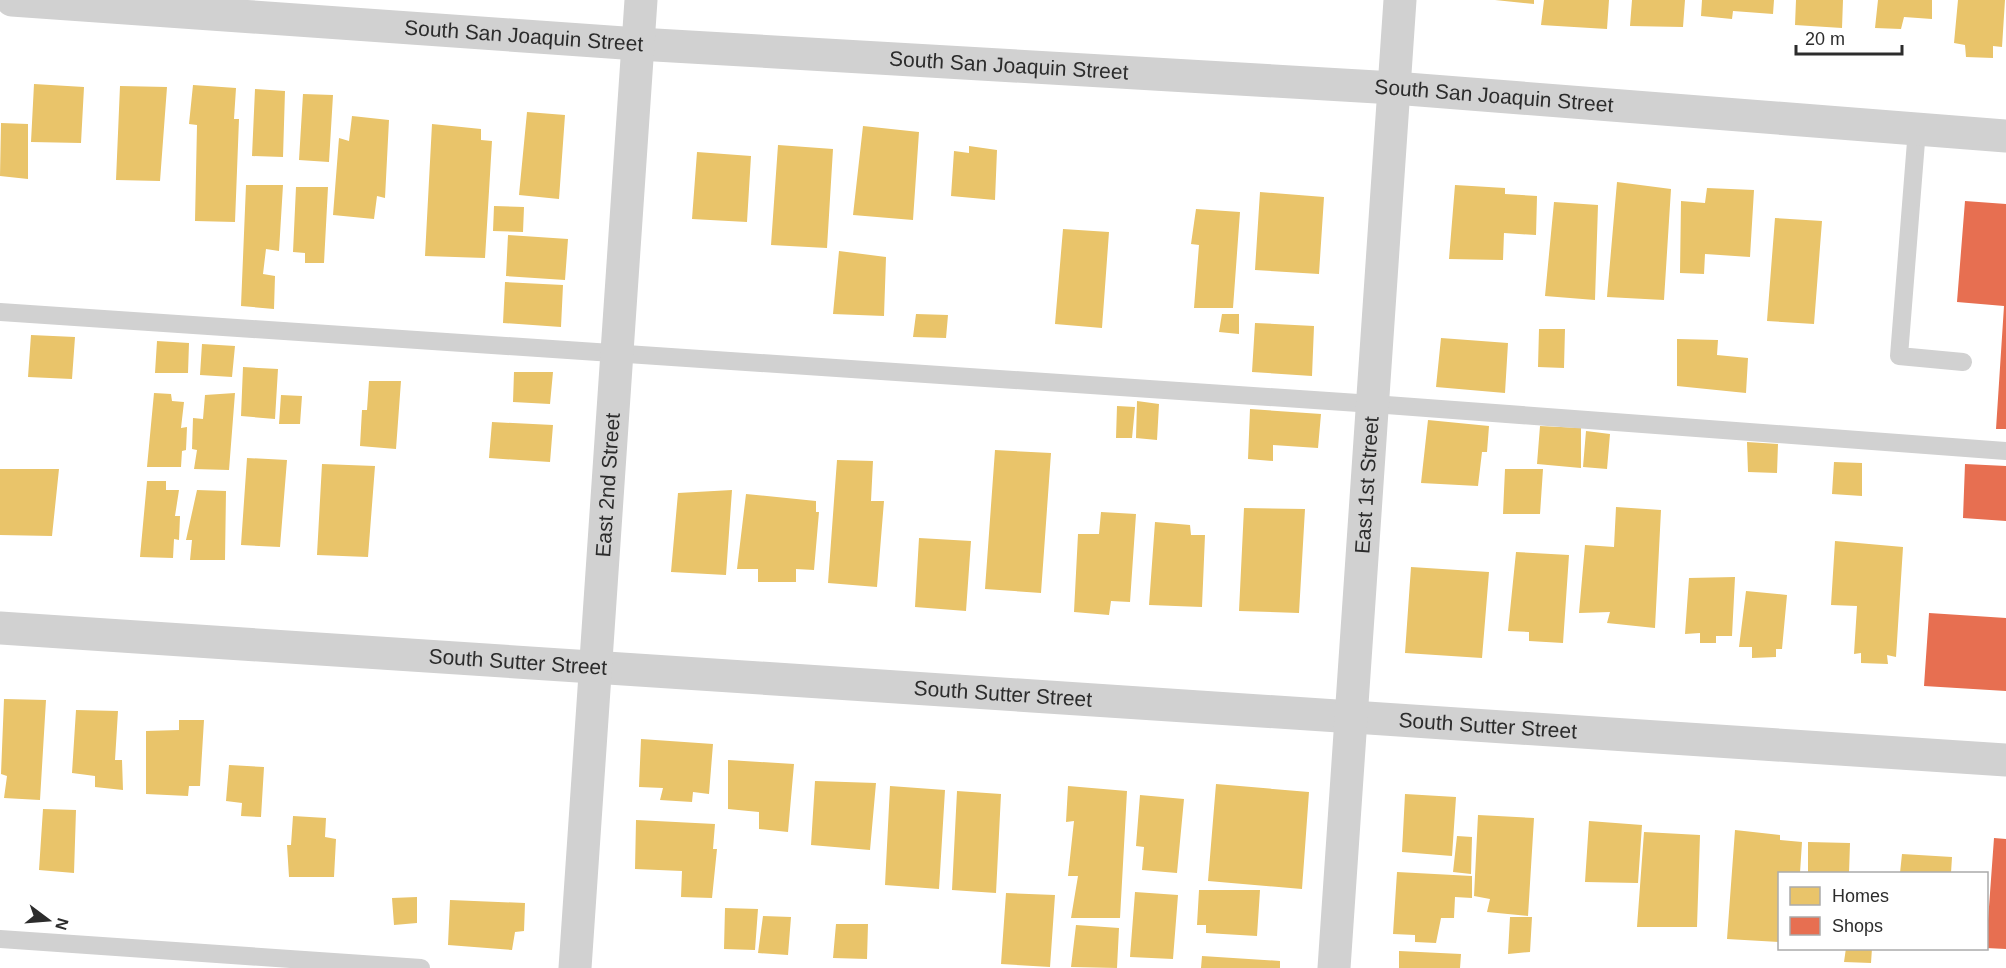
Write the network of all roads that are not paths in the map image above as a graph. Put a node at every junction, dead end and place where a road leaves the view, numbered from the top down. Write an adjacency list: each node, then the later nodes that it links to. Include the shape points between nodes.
1 (12, 0): 4 (street, South San Joaquin Street)
2 (641, 0): 4 (street, East 2nd Street)
3 (1400, 0): 5 (street, East 1st Street)
4 (638, 44): 5 (street, South San Joaquin Street); 9 (street, East 2nd Street)
5 (1394, 88): 6 (street, South San Joaquin Street); 11 (street, East 1st Street)
6 (1917, 129): 7 (street, South San Joaquin Street); 10 (lane, via 1899,356)
7 (2006, 136)
8 (0, 312): 9 (lane)
9 (617, 353): 11 (lane); 14 (street, East 2nd Street)
10 (1963, 362)
11 (1373, 404): 12 (lane); 15 (street, East 1st Street)
12 (2006, 451)
13 (0, 628): 14 (street, South Sutter Street)
14 (595, 668): 15 (street, South Sutter Street); 19 (street, East 2nd Street)
15 (1352, 717): 16 (street, South Sutter Street); 20 (street, East 1st Street)
16 (2006, 760)
17 (0, 939): 18 (lane)
18 (421, 968)
19 (575, 968)
20 (1334, 968)

